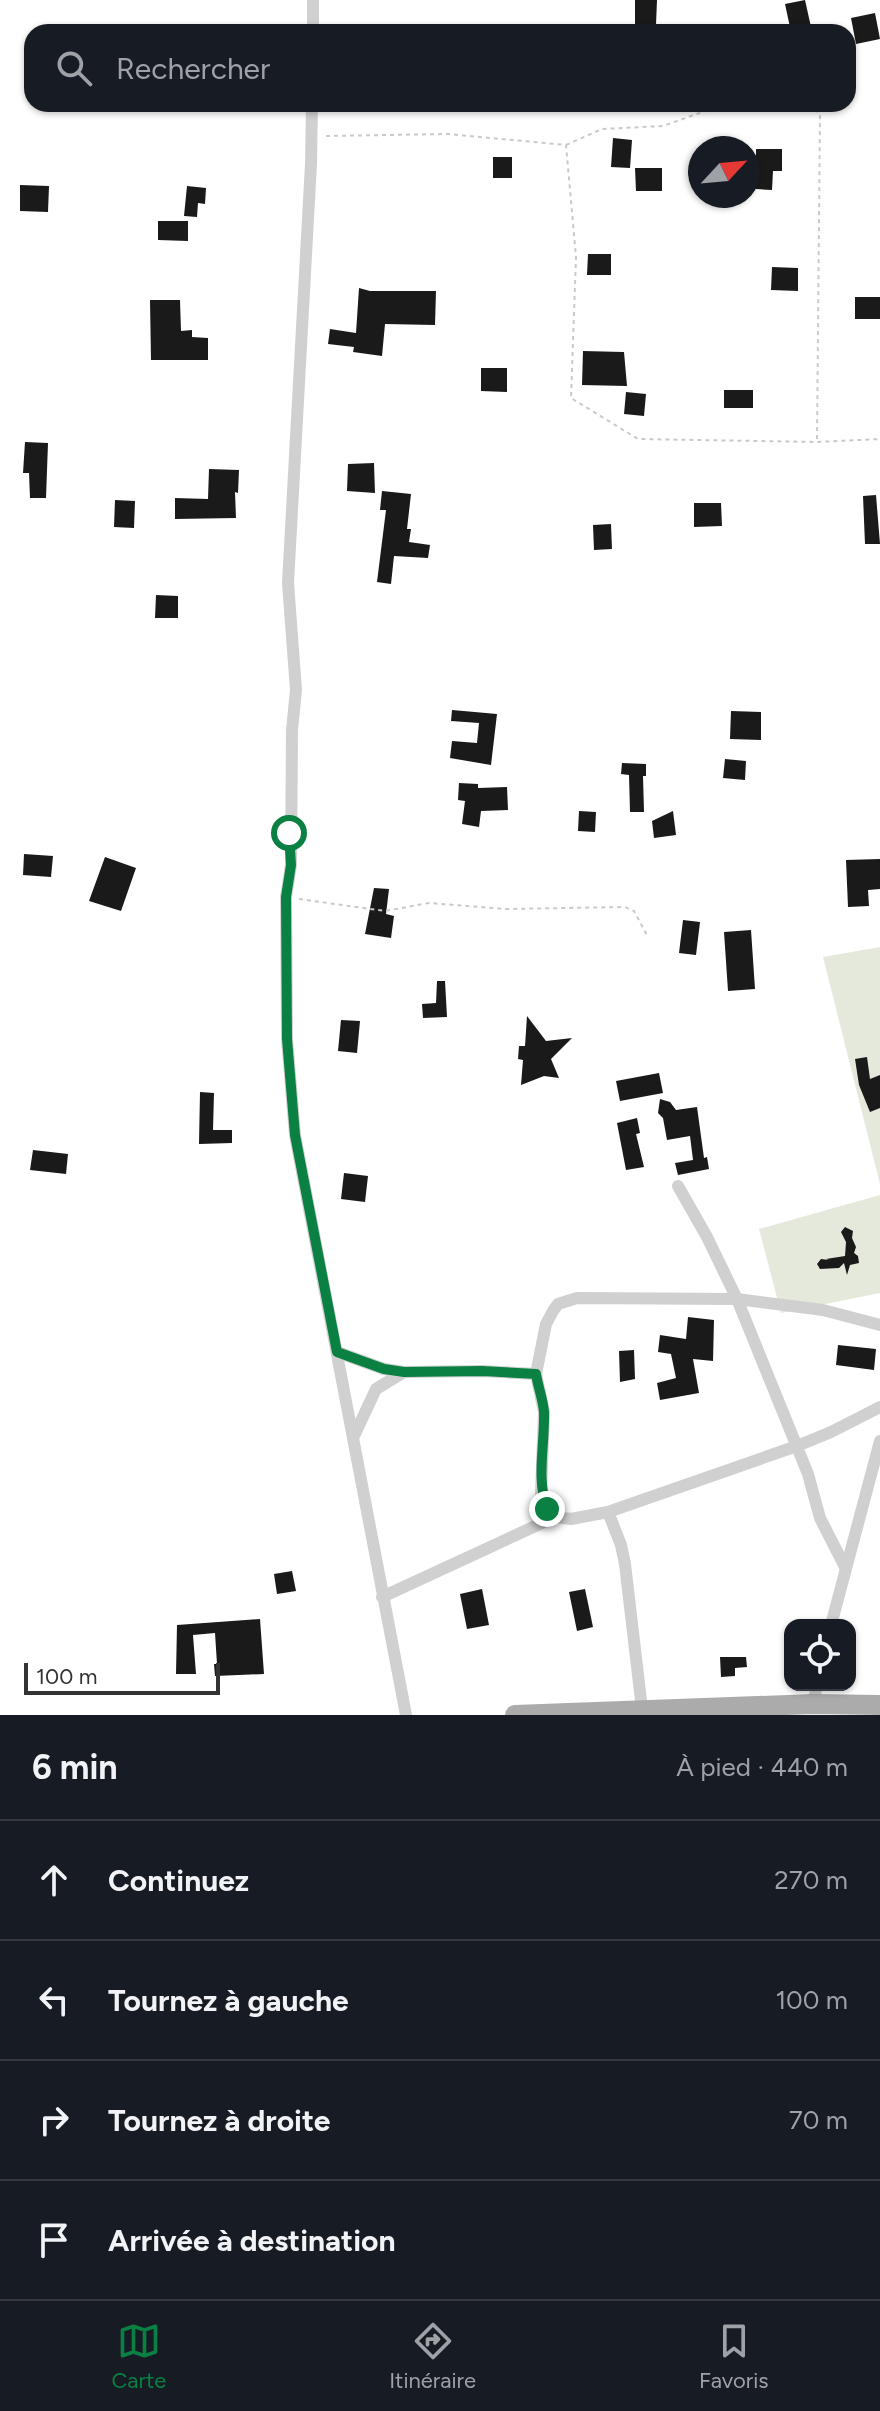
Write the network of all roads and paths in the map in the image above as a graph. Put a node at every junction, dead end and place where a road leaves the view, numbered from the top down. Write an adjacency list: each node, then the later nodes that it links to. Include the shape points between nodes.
1 (313, 0): 2 (street)
2 (313, 24)
3 (312, 112): 6 (street)
4 (702, 112): 7 (path, via 663,126 602,129)
5 (818, 112): 9 (path)
6 (311, 136): 7 (path, via 448,134); 10 (street, via 288,583 296,690)
7 (566, 145): 9 (path, via 576,257 571,398 638,439)
8 (880, 439): 9 (path)
9 (817, 442)
10 (286, 897): 11 (path, via 385,911 429,903 506,909 625,907 634,911); 15 (street, via 287,1039 295,1135)
11 (648, 937)
12 (678, 1186): 13 (street)
13 (737, 1299): 14 (street, via 823,1310); 17 (street, via 568,1300 558,1304 546,1324); 21 (street)
14 (880, 1325)
15 (337, 1352): 16 (street); 19 (street)
16 (404, 1372): 17 (street); 19 (street, via 376,1389)
17 (536, 1374): 23 (street, via 544,1412 541,1493)
18 (880, 1407): 21 (street)
19 (353, 1437): 25 (street)
20 (880, 1441): 24 (street)
21 (797, 1446): 22 (street); 24 (street, via 820,1518)
22 (608, 1512): 23 (street); 29 (street, via 625,1564)
23 (555, 1517): 25 (street)
24 (845, 1567): 26 (street)
25 (382, 1597): 30 (street)
26 (832, 1619)
27 (815, 1694): 28 (main road); 29 (main road)
28 (880, 1705)
29 (642, 1709): 31 (main road)
30 (406, 1715)
31 (515, 1715)

